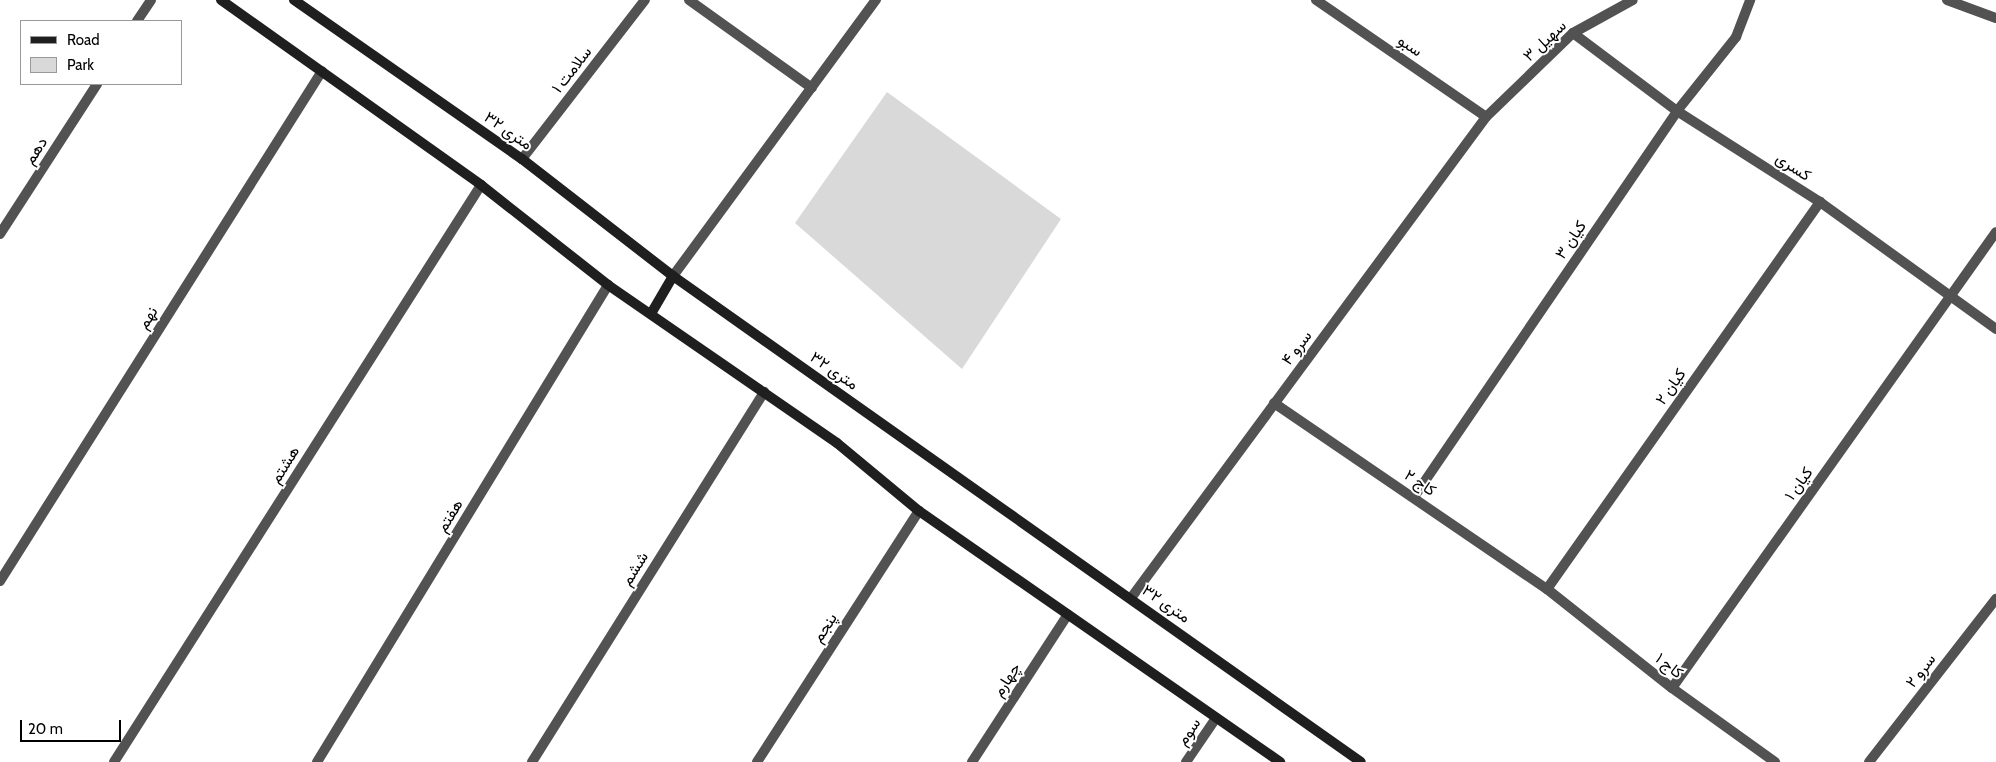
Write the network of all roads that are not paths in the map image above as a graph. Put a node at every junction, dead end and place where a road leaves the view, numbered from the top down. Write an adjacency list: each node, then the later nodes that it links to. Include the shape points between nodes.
1 (151, 0): 12 (street)
2 (221, 0): 14 (main road)
3 (294, 0): 19 (main road, ۳۲ متری)
4 (646, 0): 19 (street, سلامت ۱)
5 (689, 0): 16 (street)
6 (876, 0): 16 (street)
7 (1316, 0): 18 (street, سبو)
8 (1633, 0): 13 (street, سهیل ۳)
9 (1750, 0): 17 (street, کیان ۳, via 1736,37)
10 (1947, 0): 11 (street)
11 (1996, 18)
12 (138, 20)
13 (1573, 33): 17 (street, کسری); 18 (street, سهیل ۳)
14 (322, 71): 20 (main road); 33 (street, نهم)
15 (96, 85): 23 (street, دهم)
16 (812, 88): 24 (street)
17 (1677, 111): 21 (street, کسری); 31 (street, کیان ۳)
18 (1486, 117): 30 (street, سرو ۴)
19 (522, 158): 24 (main road, ۳۲ متری)
20 (481, 185): 25 (main road); 40 (street, هشتم)
21 (1820, 202): 26 (street, کسری); 34 (street, کیان ۲)
22 (1996, 232): 26 (street, کیان ۱)
23 (0, 234)
24 (673, 276): 27 (main road); 35 (main road, ۳۲ متری)
25 (608, 285): 27 (main road); 41 (street, هفتم)
26 (1950, 298): 28 (street, کسری); 38 (street, کیان ۱)
27 (652, 312): 29 (main road)
28 (1996, 329)
29 (764, 392): 32 (main road, via 837,443); 42 (street, ششم)
30 (1274, 403): 31 (street, کاج ۲); 35 (street, سرو ۴)
31 (1414, 496): 34 (street, کاج ۲)
32 (919, 510): 37 (main road); 43 (street, پنجم)
33 (0, 581)
34 (1547, 589): 38 (street, کاج ۱)
35 (1131, 598): 47 (main road, ۳۲ متری)
36 (1996, 598): 49 (street, سرو ۲)
37 (1068, 614): 39 (main road); 44 (street, چهارم)
38 (1672, 688): 48 (street, کاج ۱)
39 (1216, 718): 45 (street, سوم); 46 (main road)
40 (114, 762)
41 (317, 762)
42 (532, 762)
43 (757, 762)
44 (972, 762)
45 (1186, 762)
46 (1280, 762)
47 (1361, 762)
48 (1775, 762)
49 (1869, 762)

